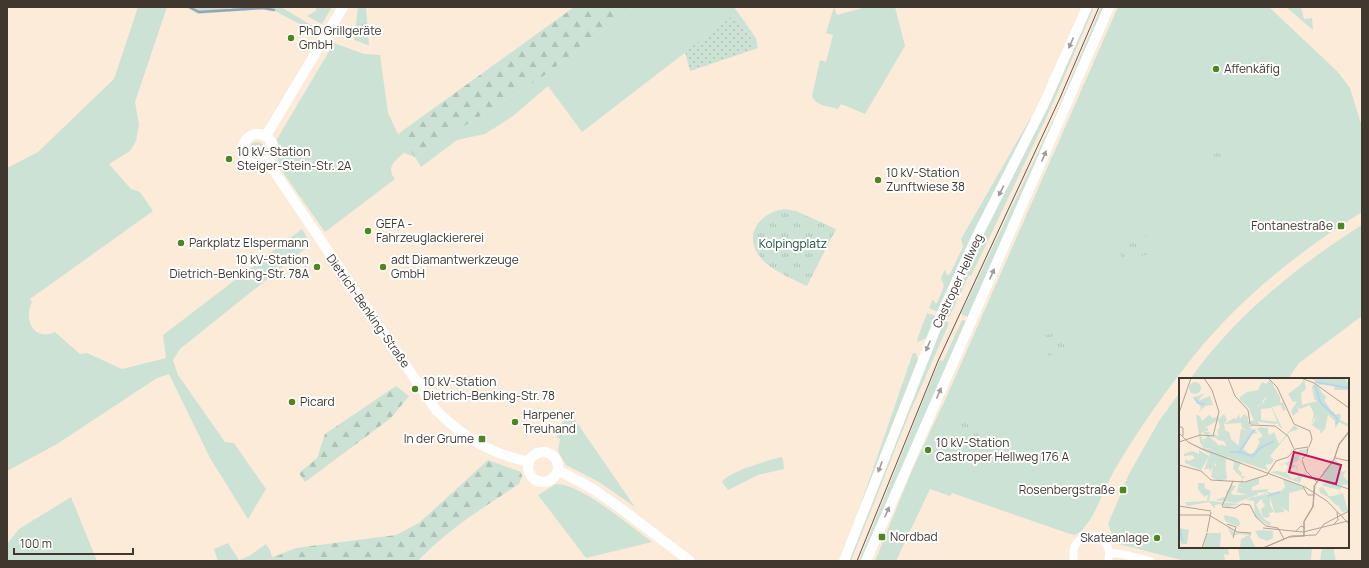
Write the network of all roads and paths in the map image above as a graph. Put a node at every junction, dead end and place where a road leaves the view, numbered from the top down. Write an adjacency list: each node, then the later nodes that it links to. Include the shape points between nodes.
1 (343, 7): 4 (main road)
2 (1087, 7): 10 (main road, Castroper Hellweg, one-way to 10, via 1043,106 977,236 941,315)
3 (1109, 7): 11 (main road, one-way to 3)
4 (266, 136): 5 (main road, via 273,151); 5 (main road, via 250,136 243,144 242,150 250,162 259,164)
5 (267, 161): 6 (main road, Dietrich-Benking-Straße, via 436,410 485,448 503,456)
6 (530, 462): 7 (main road, via 537,454 548,453 556,459); 7 (main road, via 531,475 539,481 551,480)
7 (558, 470): 9 (main road, via 619,507)
8 (1109, 557): 12 (street, via 1105,542 1096,536 1090,536 1078,541 1073,553); 13 (street, via 1122,554)
9 (690, 561)
10 (844, 561)
11 (866, 561)
12 (1074, 561)
13 (1150, 561)

